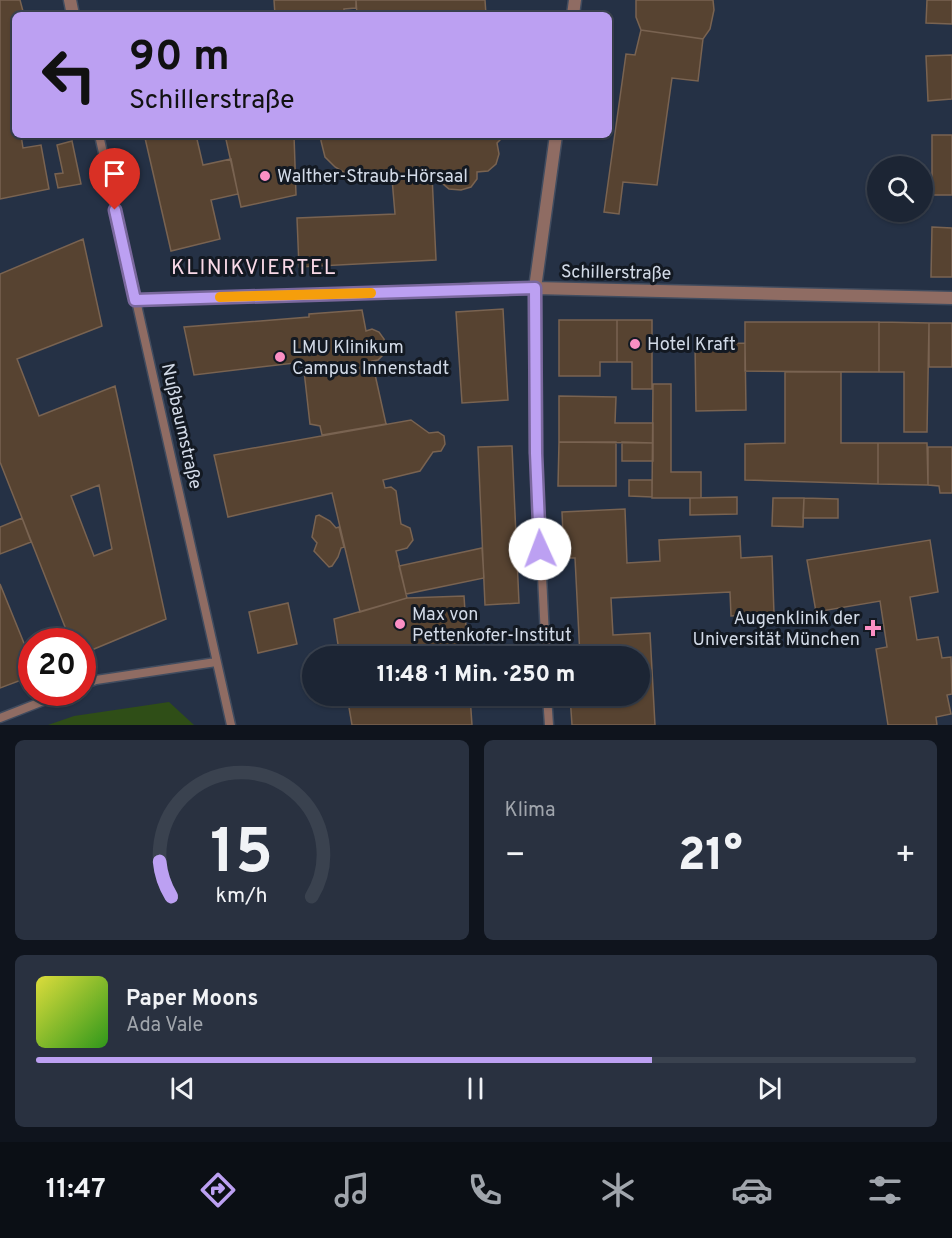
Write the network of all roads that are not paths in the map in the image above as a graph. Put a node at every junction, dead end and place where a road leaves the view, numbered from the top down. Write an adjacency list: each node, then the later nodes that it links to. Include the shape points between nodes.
1 (100, 138): 6 (lane, Nußbaumstraße)
2 (556, 138): 3 (street)
3 (535, 288): 4 (street, Schillerstraße); 5 (street, Schillerstraße); 7 (street)
4 (473, 289): 6 (lane, Schillerstraße)
5 (952, 298)
6 (135, 300): 9 (lane, Nußbaumstraße)
7 (536, 453): 8 (lane)
8 (545, 646)
9 (216, 662): 10 (lane); 14 (lane, Nußbaumstraße)
10 (96, 680)
11 (31, 706): 13 (lane)
12 (548, 706): 15 (lane)
13 (0, 718)
14 (231, 725)
15 (549, 725)

